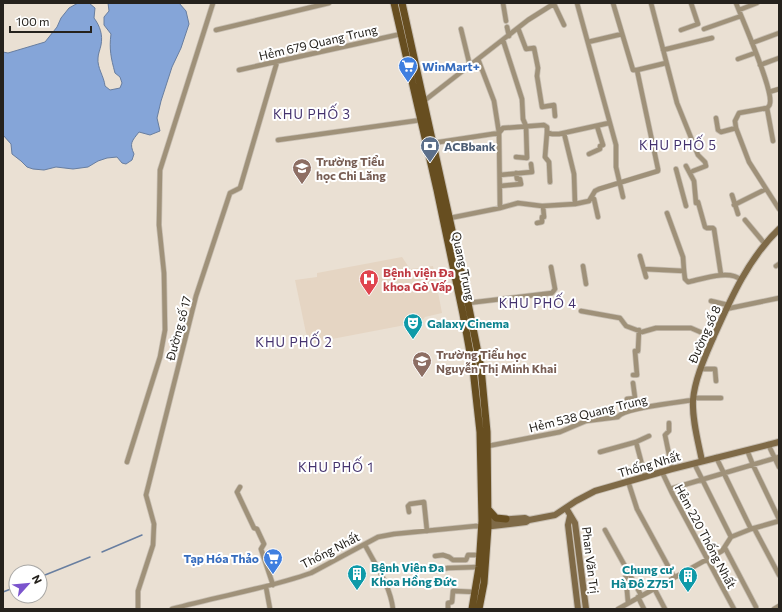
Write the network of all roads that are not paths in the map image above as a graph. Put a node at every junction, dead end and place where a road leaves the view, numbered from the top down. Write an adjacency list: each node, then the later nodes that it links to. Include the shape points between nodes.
1 (212, 3): 123 (street, via 160,170 159,225 164,273 165,330 160,357)
2 (329, 3): 20 (street)
3 (394, 3): 23 (main road, Quang Trung)
4 (402, 3): 43 (main road, Quang Trung)
5 (503, 3): 14 (street)
6 (555, 3): 15 (street); 17 (street)
7 (577, 3): 28 (street)
8 (613, 3): 24 (street)
9 (651, 3): 30 (street)
10 (691, 3): 21 (street, via 698,24)
11 (736, 3): 13 (street)
12 (757, 3): 13 (street)
13 (740, 13): 19 (street); 29 (street)
14 (506, 21)
15 (564, 25)
16 (507, 27): 25 (street)
17 (518, 28): 25 (street); 45 (street, via 526,49 534,48 542,107 554,106)
18 (461, 29): 38 (street)
19 (704, 29)
20 (216, 30)
21 (680, 30)
22 (779, 33): 29 (street)
23 (401, 34): 35 (street, Hẻm 679 Quang Trung); 47 (main road, Quang Trung)
24 (622, 34): 28 (street); 40 (street, via 633,70)
25 (509, 36): 27 (street)
26 (712, 38): 30 (street)
27 (503, 40): 33 (street); 49 (street, via 522,99)
28 (588, 42): 48 (street)
29 (752, 43): 31 (street)
30 (663, 50): 36 (street)
31 (756, 53): 34 (street); 37 (street)
32 (779, 58): 37 (street)
33 (478, 59): 38 (street); 53 (street, via 494,101)
34 (738, 59)
35 (277, 62): 39 (street, Hẻm 679 Quang Trung); 166 (street, Đường số 17, via 240,188 230,193 196,296 146,495 154,531 153,545 138,591)
36 (666, 63): 40 (street); 64 (street, via 677,103 698,155 706,166)
37 (760, 65): 42 (street)
38 (470, 66): 43 (street)
39 (239, 70)
40 (637, 70): 68 (street, via 658,169 656,172)
41 (779, 89): 42 (street)
42 (769, 92): 44 (street, via 770,103)
43 (424, 101): 57 (main road, Quang Trung)
44 (767, 108): 51 (street, via 740,113 735,121); 56 (street)
45 (555, 116)
46 (716, 118): 51 (street, via 718,130 721,132)
47 (420, 120): 55 (street); 60 (main road, Quang Trung)
48 (609, 123): 50 (street); 68 (street, via 616,144 616,167)
49 (526, 126): 52 (street, via 544,125); 53 (street, via 503,128); 59 (street, via 527,158)
50 (597, 126): 54 (street); 58 (street, via 603,145)
51 (736, 128): 70 (street, via 749,162)
52 (547, 132): 54 (street); 67 (street, via 545,157 549,162)
53 (499, 133): 57 (street); 66 (street)
54 (564, 133): 74 (street, via 574,174)
55 (278, 140)
56 (773, 141)
57 (433, 143): 60 (main road, Quang Trung)
58 (590, 154)
59 (516, 157)
60 (434, 162): 83 (main road, Quang Trung); 99 (main road, Quang Trung)
61 (531, 164): 65 (street, via 532,172)
62 (686, 166): 93 (street, via 694,181 697,203 705,226 714,229)
63 (676, 168): 77 (street)
64 (692, 171)
65 (516, 173): 66 (street); 69 (street, via 521,184)
66 (500, 174): 69 (street)
67 (550, 182)
68 (620, 182): 72 (street); 73 (street, via 595,191)
69 (500, 186): 78 (street)
70 (766, 189): 75 (street); 79 (street)
71 (732, 195): 75 (street)
72 (622, 197)
73 (591, 198): 74 (street, via 589,201); 82 (street, via 594,199)
74 (575, 204): 76 (street)
75 (734, 205): 81 (street)
76 (543, 206): 78 (street, via 518,202); 85 (street, via 544,217 542,222)
77 (686, 206)
78 (500, 208): 83 (street)
79 (779, 210)
80 (667, 213): 92 (street, via 683,257)
81 (738, 214)
82 (598, 217)
83 (450, 218): 99 (main road, Quang Trung)
84 (745, 220): 87 (street)
85 (537, 224)
86 (779, 230): 87 (main road, Đường số 8)
87 (766, 244): 95 (main road, Đường số 8)
88 (640, 256): 91 (street)
89 (583, 266): 96 (street)
90 (551, 267): 99 (street, via 555,289 552,293)
91 (644, 269): 92 (street); 94 (street)
92 (684, 271): 93 (street, via 688,282)
93 (721, 275): 95 (street, via 738,276)
94 (646, 277)
95 (741, 280): 100 (main road, Đường số 8)
96 (586, 284)
97 (779, 298): 100 (street)
98 (711, 300): 100 (street)
99 (465, 304): 104 (main road, Quang Trung)
100 (727, 307): 103 (main road, Đường số 8)
101 (581, 311): 102 (street, via 620,318 626,326)
102 (639, 330): 103 (street, via 642,332 656,328 691,328); 106 (street, via 638,350 635,351 637,375)
103 (714, 338): 105 (main road, Đường số 8)
104 (473, 350): 117 (main road, Quang Trung, via 481,368); 142 (main road, Quang Trung, via 480,432)
105 (700, 369): 107 (street, via 715,369); 110 (main road, Đường số 8)
106 (633, 375)
107 (716, 381)
108 (633, 383): 111 (street, via 634,398 627,399)
109 (721, 398): 110 (street, Hẻm 538 Quang Trung)
110 (693, 399): 111 (street, Hẻm 538 Quang Trung); 122 (main road, Đường số 8)
111 (630, 410): 117 (street, Hẻm 538 Quang Trung, via 618,417 586,421 560,432)
112 (669, 423): 127 (street, via 669,431 666,434)
113 (649, 436): 114 (street)
114 (636, 442): 119 (street); 130 (street)
115 (779, 442): 116 (main road, Thống Nhất)
116 (768, 444): 118 (main road, Thống Nhất); 120 (street)
117 (488, 446): 135 (main road, Quang Trung)
118 (747, 450): 121 (main road, Thống Nhất); 125 (street)
119 (600, 452)
120 (777, 457): 125 (street); 126 (street)
121 (716, 458): 122 (main road, Thống Nhất); 129 (street)
122 (702, 461): 124 (main road, Thống Nhất)
123 (127, 462)
124 (694, 463): 127 (main road, Thống Nhất); 131 (street)
125 (753, 465): 129 (street); 141 (street)
126 (779, 467)
127 (672, 469): 128 (main road, Thống Nhất)
128 (662, 472): 130 (main road, Thống Nhất); 134 (street, Hẻm 220 Thống Nhất)
129 (724, 474): 131 (street); 143 (street)
130 (645, 476): 132 (main road, Thống Nhất)
131 (702, 480): 134 (street); 146 (street)
132 (628, 481): 136 (main road, Thống Nhất, via 595,492); 156 (street, via 637,509)
133 (240, 486): 157 (street, via 237,492 264,544 261,549)
134 (670, 489): 151 (street, Hẻm 220 Thống Nhất)
135 (487, 508): 139 (main road, via 496,518); 142 (main road, Quang Trung)
136 (566, 508): 138 (main road, Phan Văn Trị); 140 (main road, Thống Nhất, via 552,516)
137 (409, 512): 144 (street, via 410,504 424,502)
138 (570, 516): 173 (main road, Phan Văn Trị, via 568,525); 174 (main road, Phan Văn Trị, via 576,523)
139 (506, 519): 140 (main road, Thống Nhất); 142 (main road, Thống Nhất)
140 (529, 520): 142 (main road, Thống Nhất)
141 (778, 522): 143 (street)
142 (483, 524): 144 (street, Thống Nhất); 149 (main road, Quang Trung); 172 (main road, Quang Trung, via 484,583)
143 (753, 529): 146 (street); 155 (street)
144 (426, 530): 147 (street, Thống Nhất, via 378,537)
145 (606, 530): 152 (street)
146 (731, 537): 148 (street)
147 (365, 545): 157 (street, Thống Nhất, via 311,573); 169 (street, via 388,586)
148 (725, 548): 151 (street); 164 (street)
149 (480, 555): 150 (street, via 468,555 466,560 453,560 443,555); 153 (main road, Quang Trung)
150 (435, 556)
151 (707, 559): 156 (street); 177 (street, Hẻm 220 Thống Nhất)
152 (625, 565): 161 (street); 162 (street)
153 (479, 566): 154 (street); 160 (main road, Quang Trung)
154 (433, 571)
155 (779, 575)
156 (674, 578): 159 (street)
157 (273, 585): 158 (street, Thống Nhất)
158 (266, 587): 167 (street, Thống Nhất); 168 (street)
159 (654, 588): 161 (street); 176 (street)
160 (475, 592): 170 (street, via 453,591); 171 (main road, Quang Trung)
161 (639, 596): 162 (street); 175 (street)
162 (628, 602): 165 (street)
163 (779, 606): 178 (street)
164 (756, 607)
165 (621, 608)
166 (138, 609)
167 (172, 609)
168 (270, 609)
169 (393, 609)
170 (448, 609)
171 (472, 609)
172 (479, 609)
173 (578, 609)
174 (586, 609)
175 (644, 609)
176 (665, 609)
177 (734, 609)
178 (774, 609)

